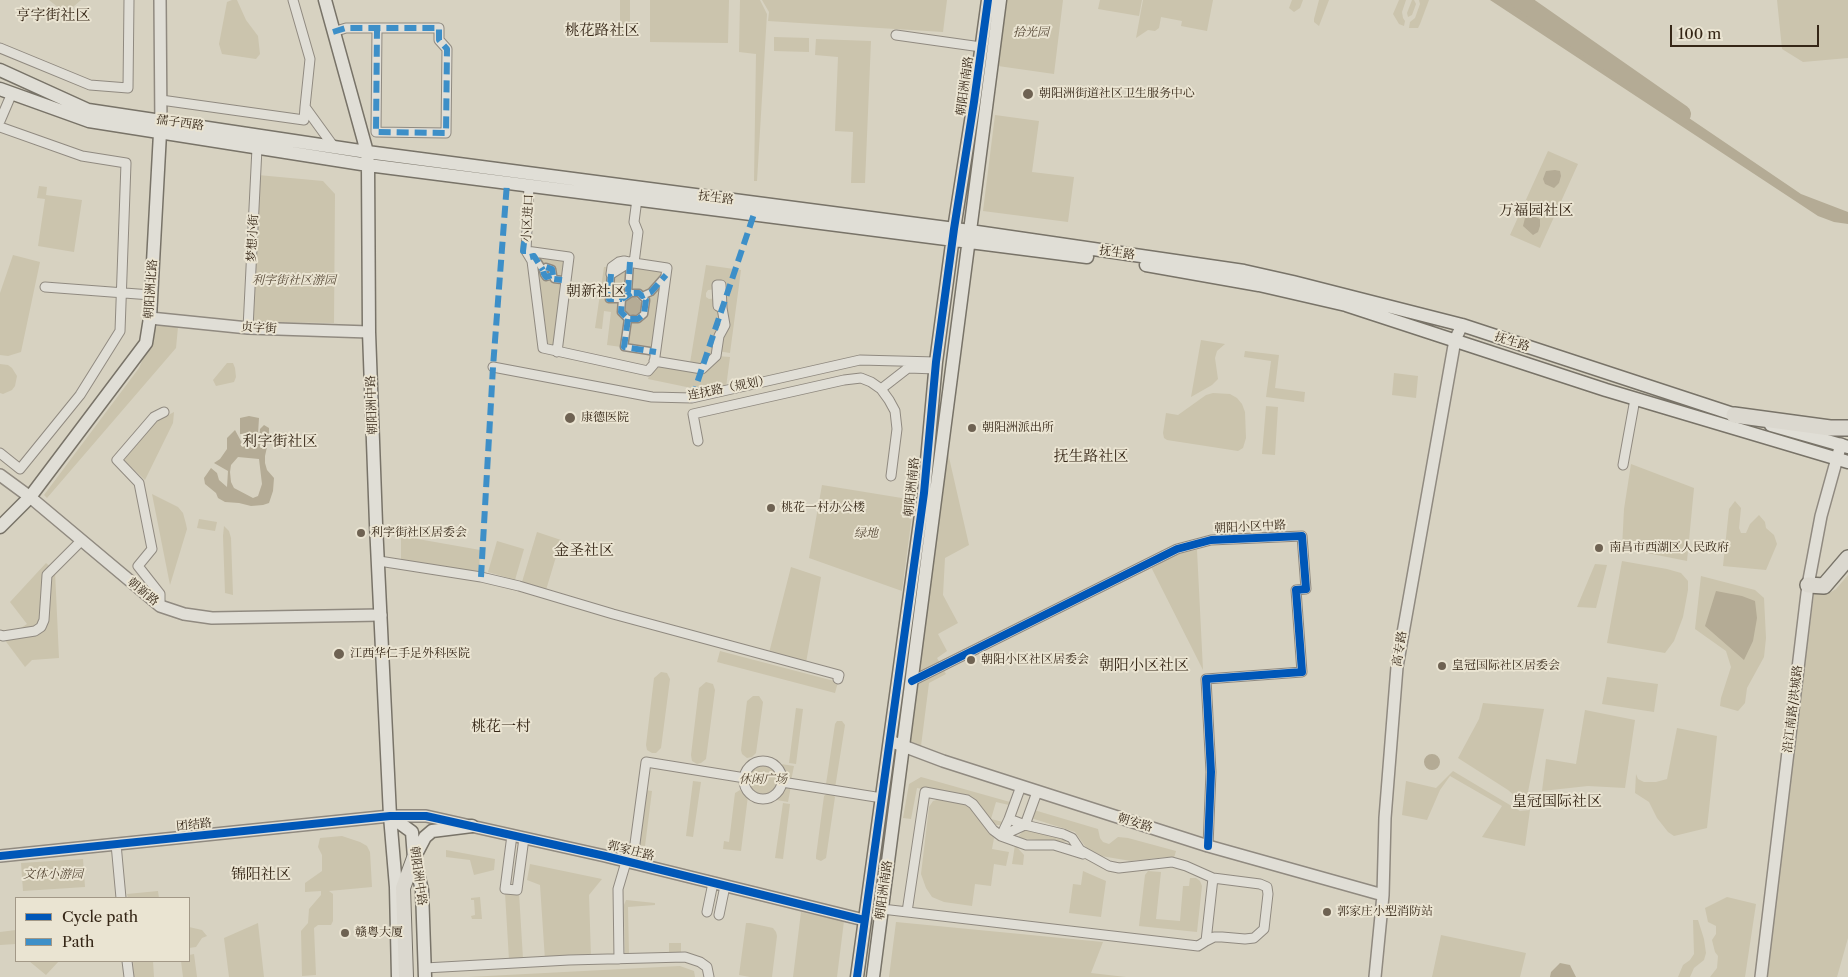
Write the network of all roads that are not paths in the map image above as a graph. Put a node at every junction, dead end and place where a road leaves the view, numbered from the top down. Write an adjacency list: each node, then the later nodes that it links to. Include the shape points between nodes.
1 (129, 0): 11 (street, via 128,88 90,85)
2 (160, 0): 14 (street, 朝阳洲北路)
3 (293, 0): 15 (street, via 310,59)
4 (325, 0): 8 (main road, 朝阳洲中路)
5 (988, 0): 10 (main road, 朝阳洲南路)
6 (1000, 0): 26 (main road, 朝阳洲南路)
7 (377, 29): 7 (street, via 439,28 439,40 447,49 446,133 376,132); 8 (street, via 346,28)
8 (333, 32): 21 (main road, 朝阳洲中路)
9 (896, 35): 10 (street)
10 (982, 47): 25 (main road, 朝阳洲南路)
11 (0, 48)
12 (0, 70): 17 (main road, 孺子西路, via 88,110)
13 (6, 91): 16 (street); 17 (main road, 孺子西路, via 89,122)
14 (161, 100): 15 (street, via 304,120); 17 (street, 朝阳洲北路)
15 (305, 107): 19 (street)
16 (0, 121)
17 (161, 126): 19 (main road, 孺子西路); 20 (main road, 孺子西路); 35 (main road, 朝阳洲北路)
18 (0, 127): 33 (street, via 82,156 126,163)
19 (334, 147): 21 (main road, 孺子西路)
20 (257, 148): 22 (main road, 孺子西路); 42 (street, 梦想小街)
21 (367, 152): 22 (main road, 朝阳洲中路); 25 (main road, 抚生路)
22 (368, 165): 23 (main road, 抚生路); 43 (main road, 朝阳洲中路)
23 (529, 186): 24 (main road, 抚生路); 27 (street, 小区进口, via 527,240)
24 (637, 199): 25 (main road, 抚生路); 28 (street, via 634,222 638,232)
25 (953, 234): 26 (main road, 抚生路); 47 (main road, 朝阳洲南路)
26 (970, 236): 41 (main road, 抚生路, via 1244,272); 44 (main road, 抚生路, via 1258,285 1346,305); 71 (main road, 朝阳洲南路)
27 (530, 259): 31 (street, via 534,256 546,277 553,275 554,279); 45 (street, 小区进口, via 543,348); 45 (street, via 569,256)
28 (632, 262): 29 (street); 30 (street, via 619,262 612,267); 34 (street, via 628,292)
29 (666, 271): 36 (street, via 651,292); 46 (street)
30 (611, 274): 37 (street, via 608,299)
31 (562, 280)
32 (45, 287): 33 (street)
33 (122, 293): 35 (street); 56 (street, via 120,331 80,394 20,469)
34 (631, 293): 36 (street); 37 (street)
35 (151, 295): 39 (main road, 朝阳洲北路)
36 (642, 296): 40 (street, via 646,300 644,314 638,319)
37 (622, 299): 40 (street, via 621,312)
38 (722, 308): 46 (street, via 725,324 719,336 716,356 702,369)
39 (150, 318): 42 (street, 贞字街); 61 (main road, 朝阳洲北路, via 146,343)
40 (628, 319): 46 (street, via 624,347)
41 (1462, 326): 44 (street, 高专路); 52 (main road, 抚生路)
42 (248, 328): 43 (street, 贞字街)
43 (370, 332): 65 (main road, 朝阳洲中路)
44 (1455, 340): 50 (main road, 抚生路); 93 (street, 高专路, via 1397,667 1384,818)
45 (557, 352): 46 (street, via 648,371)
46 (655, 356)
47 (936, 366): 48 (street, 连抚路（规划）, via 860,360 692,398 652,397); 49 (street, via 908,368); 72 (main road, 朝阳洲南路, via 924,493)
48 (493, 367)
49 (881, 390): 54 (street, via 861,378 844,380 693,414); 60 (street, via 895,411)
50 (1635, 399): 57 (main road, 抚生路); 58 (street)
51 (164, 412): 68 (street, via 154,417 117,460 139,483 152,549 138,566 160,594)
52 (1734, 415): 53 (highway); 55 (main road, 抚生路)
53 (1848, 428)
54 (698, 441)
55 (1844, 445): 57 (street, 沿江南路/洪城路)
56 (0, 453)
57 (1842, 460): 66 (street, 沿江南路/洪城路, via 1821,516)
58 (1623, 465)
59 (0, 475): 61 (street, 朝新路)
60 (891, 476)
61 (30, 497): 62 (main road, 朝阳洲北路); 63 (street, 朝新路)
62 (0, 527)
63 (81, 541): 68 (street, 朝新路); 70 (street, via 47,575 41,627)
64 (1848, 558): 66 (highway, via 1824,586)
65 (378, 561): 67 (street); 69 (main road, 朝阳洲中路)
66 (1808, 585): 111 (street, 沿江南路/洪城路)
67 (519, 586): 67 (street, via 518,591 838,679 839,675)
68 (160, 606): 69 (street, 朝新路, via 212,618)
69 (381, 616): 79 (main road, 朝阳洲中路)
70 (0, 635)
71 (912, 681): 73 (main road, 朝阳洲南路); 86 (street, 朝阳小区中路, via 1177,549 1211,540 1302,536 1306,589 1296,590 1302,672 1206,680 1211,772)
72 (890, 741): 73 (street, 朝安路); 78 (main road, 朝阳洲南路)
73 (904, 746): 76 (street, 朝安路); 95 (main road, 朝阳洲南路)
74 (745, 778): 75 (street, via 752,765 764,761 775,766); 75 (street, via 749,793 760,799 772,797); 90 (street, via 646,762 634,851)
75 (782, 782): 78 (street)
76 (1022, 786): 77 (street, 朝安路); 80 (street)
77 (1037, 792): 81 (street); 86 (street, 朝安路)
78 (882, 798): 99 (main road, 朝阳洲南路)
79 (390, 816): 82 (street, 郭家庄路, via 426,816); 85 (street, 团结路); 88 (main road, 朝阳洲中路, via 412,832); 105 (main road, 朝阳洲中路)
80 (1009, 819): 81 (street); 83 (street)
81 (1024, 825): 83 (street); 89 (street, via 1072,838 1080,850)
82 (472, 826): 84 (street, 郭家庄路); 88 (main road, via 432,831)
83 (1001, 836): 89 (street, via 1026,845 1054,845); 97 (street, via 967,800 925,792)
84 (518, 837): 84 (street, via 517,890 506,889); 90 (street, 郭家庄路)
85 (116, 844): 87 (street, 团结路); 94 (street)
86 (1208, 846): 93 (street, 朝安路)
87 (0, 856)
88 (414, 858): 103 (main road, 朝阳洲中路, via 422,890); 106 (main road, via 404,888)
89 (1095, 858): 91 (street, via 1119,868 1172,862)
90 (626, 862): 92 (street, 郭家庄路); 101 (street, via 618,889)
91 (1213, 878): 100 (street); 100 (street, via 1260,884 1267,887 1268,894 1264,929 1254,938 1214,937)
92 (719, 884): 96 (street); 98 (street); 99 (street, 郭家庄路)
93 (1383, 895): 110 (street, 高专路)
94 (121, 897)
95 (882, 909): 97 (street); 109 (main road, 朝阳洲南路)
96 (708, 912)
97 (907, 912): 100 (street, via 1198,946)
98 (719, 915)
99 (864, 920): 108 (main road, 朝阳洲南路)
100 (1206, 941)
101 (619, 959): 103 (street, via 569,960); 107 (street, via 684,958 707,967)
102 (127, 962): 104 (street)
103 (425, 973)
104 (129, 977)
105 (398, 977)
106 (406, 977)
107 (709, 977)
108 (857, 977)
109 (873, 977)
110 (1375, 977)
111 (1762, 977)

